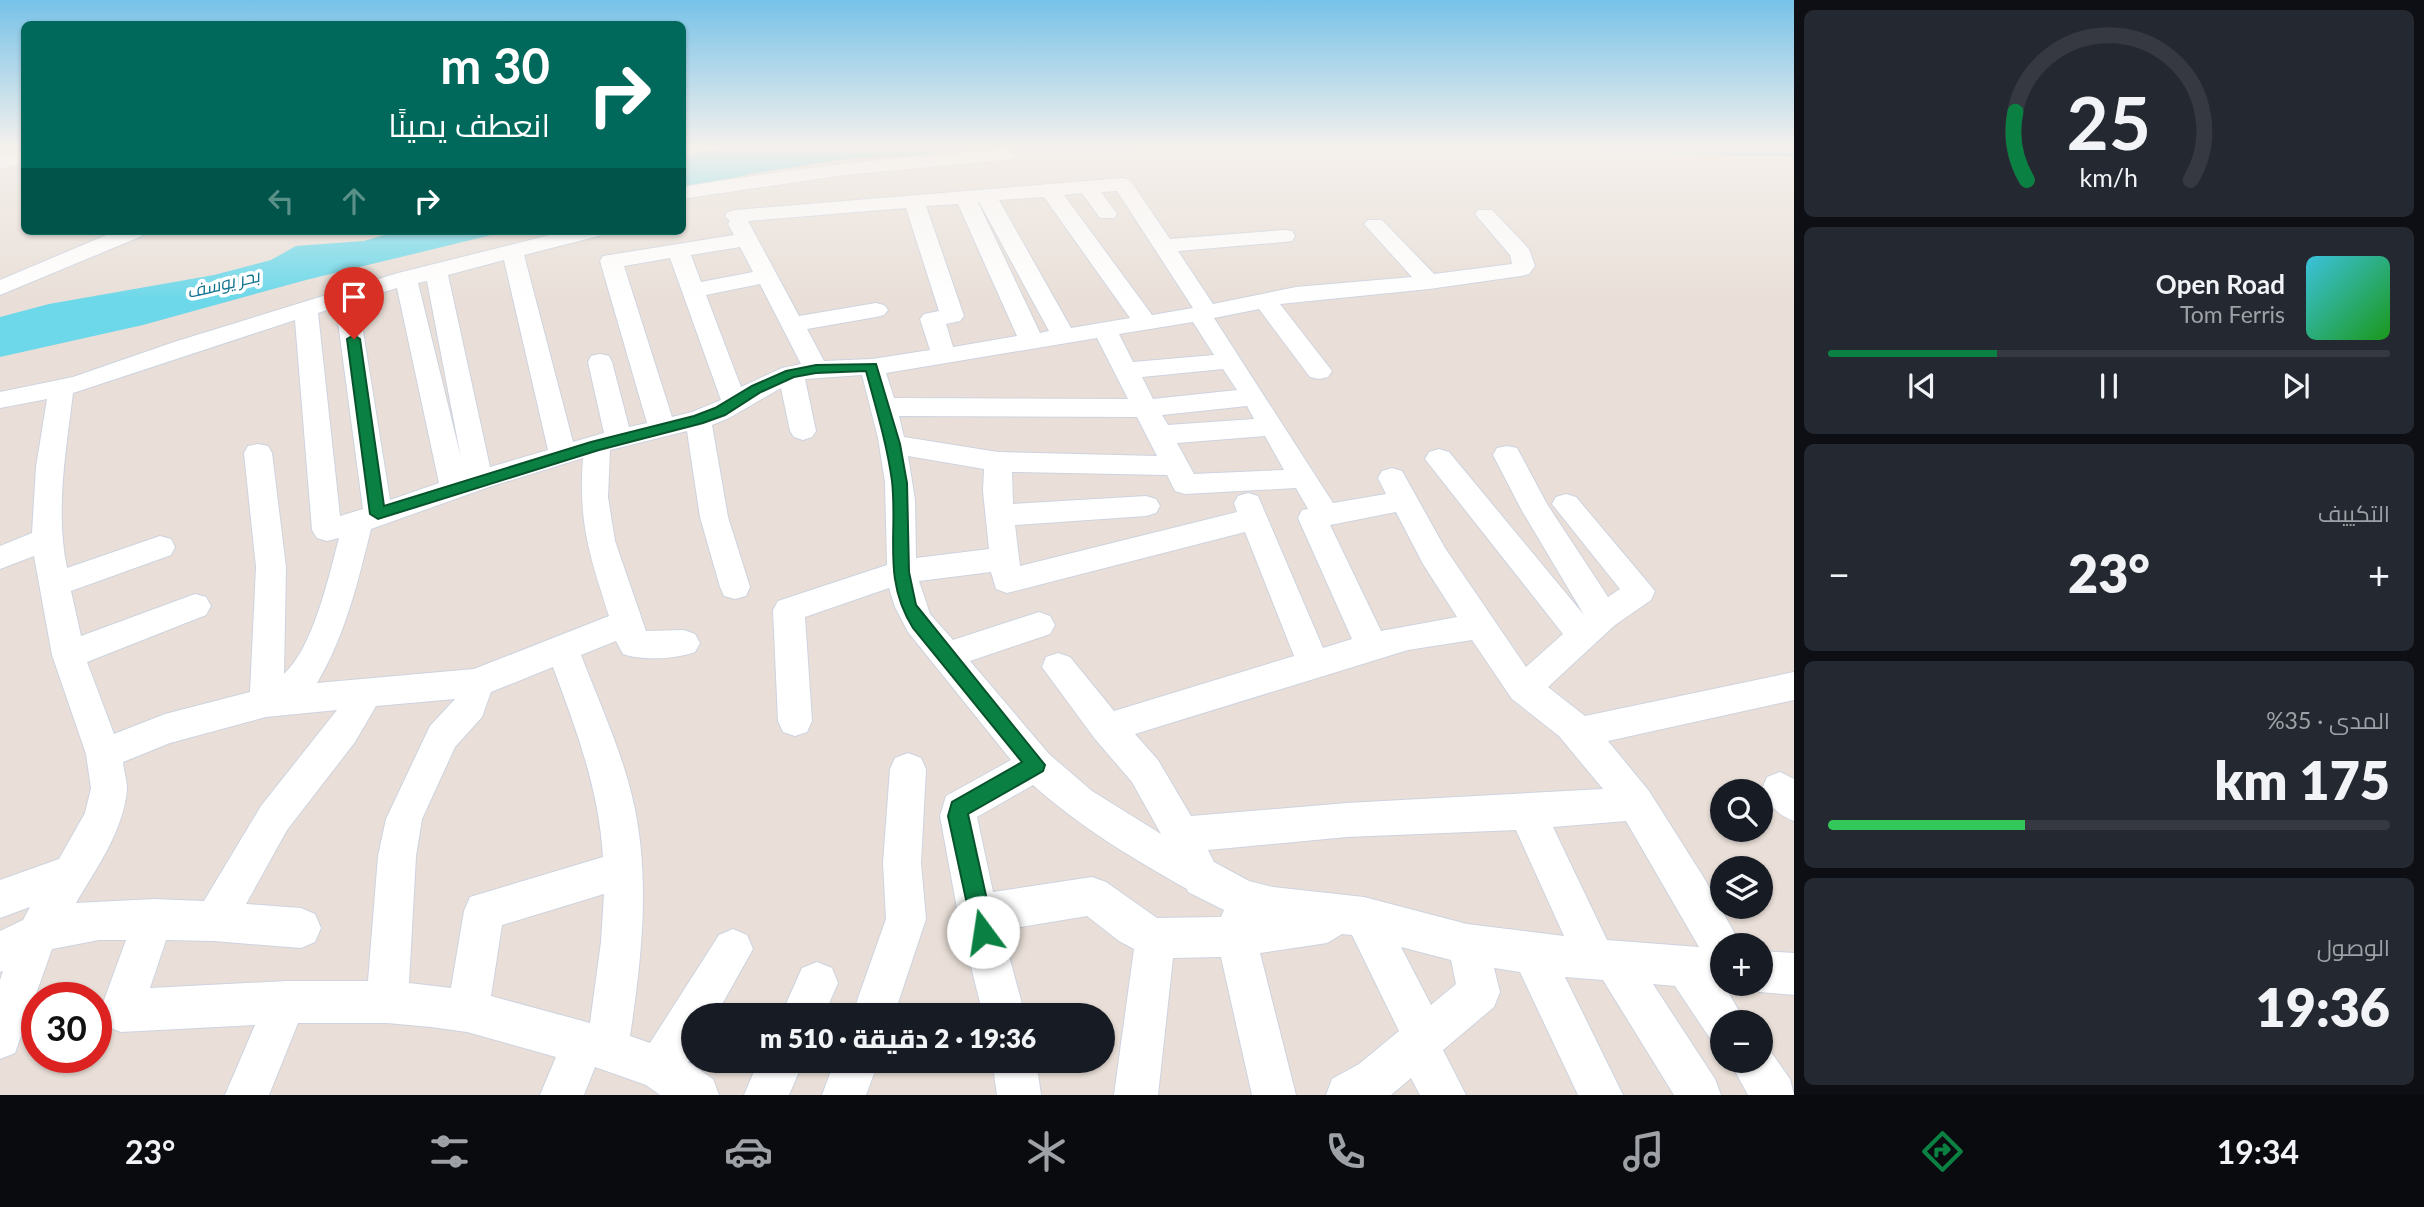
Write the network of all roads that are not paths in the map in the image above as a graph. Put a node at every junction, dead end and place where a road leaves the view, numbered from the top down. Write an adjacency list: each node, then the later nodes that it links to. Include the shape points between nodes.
1 (727, 198): 11 (street)
2 (937, 198): 8 (street)
3 (975, 198): 37 (street)
4 (976, 198): 36 (street)
5 (1056, 198): 33 (street)
6 (1095, 198): 9 (street)
7 (1132, 198): 18 (street)
8 (914, 200): 11 (street); 38 (street, via 952,316 932,319)
9 (1107, 214)
10 (1485, 214): 25 (street, via 1514,244 1524,266 1511,272)
11 (735, 216): 17 (street)
12 (1375, 224): 25 (street)
13 (125, 235): 26 (street)
14 (577, 235): 20 (street)
15 (604, 235): 21 (street)
16 (1284, 236): 18 (street)
17 (748, 239): 19 (street); 23 (street)
18 (1164, 246): 32 (street)
19 (678, 250): 21 (street); 27 (street)
20 (513, 253): 22 (street); 59 (street)
21 (611, 261): 53 (street)
22 (436, 270): 24 (street); 65 (street)
23 (768, 276): 27 (street); 34 (street)
24 (406, 278): 28 (street); 65 (street)
25 (1429, 282): 29 (street)
26 (0, 288)
27 (694, 290): 48 (street)
28 (346, 297): 30 (street); 71 (street)
29 (1264, 299): 32 (street); 44 (street)
30 (306, 310): 45 (street); 71 (street, via 327,530)
31 (876, 310): 34 (street)
32 (1203, 313): 33 (street); 39 (street)
33 (1145, 322): 35 (street)
34 (792, 324): 43 (street)
35 (1104, 329): 36 (street); 42 (street)
36 (1064, 336): 37 (street)
37 (1032, 342): 38 (street)
38 (944, 356): 41 (street)
39 (1231, 361): 42 (street); 46 (street)
40 (600, 362): 56 (street)
41 (872, 367): 43 (street); 49 (street)
42 (1127, 370): 50 (street)
43 (803, 371): 48 (street, via 757,389); 54 (street)
44 (1319, 371)
45 (61, 388): 47 (street); 73 (street)
46 (1254, 397): 50 (street); 52 (street)
47 (0, 400)
48 (735, 404): 51 (street)
49 (884, 407): 50 (street); 57 (street)
50 (1146, 408): 55 (street)
51 (698, 420): 53 (street); 79 (street, via 714,517)
52 (1272, 427): 55 (street); 64 (street)
53 (662, 429): 56 (street)
54 (803, 431)
55 (1160, 435): 63 (street)
56 (608, 442): 59 (street); 81 (street, via 594,497 600,541)
57 (893, 444): 62 (street); 77 (street, via 900,483)
58 (258, 453): 96 (street, via 271,567)
59 (563, 455): 65 (street)
60 (1507, 455): 84 (street)
61 (1439, 459): 84 (street)
62 (998, 461): 63 (street); 69 (street)
63 (1175, 466): 66 (street, via 1188,486)
64 (1303, 478): 66 (street); 70 (street)
65 (466, 484): 71 (street)
66 (1239, 484): 72 (street)
67 (1566, 504): 84 (street, via 1640,591)
68 (1146, 506): 69 (street)
69 (1000, 515): 76 (street)
70 (1326, 515): 83 (street, via 1397,490); 86 (street, via 1312,518)
71 (368, 518): 96 (street, via 316,657 290,689)
72 (1254, 519): 76 (street, via 1007,581); 90 (street)
73 (46, 539): 75 (street); 78 (street)
74 (160, 547): 78 (street)
75 (0, 558)
76 (1004, 559): 77 (street)
77 (901, 572): 89 (street, via 908,607); 97 (street, via 789,610)
78 (53, 585): 88 (street)
79 (735, 587)
80 (195, 606): 88 (street)
81 (626, 623): 85 (street, via 634,645); 87 (street)
82 (1039, 625): 89 (street)
83 (1481, 626): 86 (street); 94 (street)
84 (1593, 626): 94 (street)
85 (684, 643)
86 (1372, 647): 90 (street)
87 (562, 648): 92 (street); 106 (street, via 606,763)
88 (68, 655): 100 (street)
89 (946, 656): 101 (street)
90 (1313, 664): 98 (street)
91 (1058, 667): 98 (street)
92 (476, 682): 95 (street); 126 (street, via 470,707 442,737 404,818)
93 (1794, 686): 99 (street)
94 (1524, 689): 99 (street)
95 (367, 692): 96 (street); 114 (street, via 343,731 274,818)
96 (266, 702): 100 (street, via 165,729)
97 (795, 720)
98 (1107, 727): 105 (street, via 1145,771)
99 (1579, 732): 103 (street)
100 (104, 754): 107 (street, via 109,788 103,815)
101 (1036, 765): 108 (street, via 1079,803); 110 (street, via 959,808)
102 (908, 769): 127 (street, via 902,863 906,919)
103 (1636, 803): 104 (street); 116 (street)
104 (1527, 812): 105 (street, via 1347,820); 123 (street)
105 (1182, 835): 108 (street)
106 (624, 869): 130 (street, via 484,911); 133 (street, via 620,974)
107 (73, 873): 109 (street); 117 (street)
108 (1202, 878): 112 (street)
109 (0, 899)
110 (978, 914): 118 (street, via 1092,897); 128 (street)
111 (1364, 917): 112 (street); 119 (street); 132 (street)
112 (1240, 918): 118 (street); 146 (street)
113 (154, 919): 114 (street); 117 (street, via 69,924); 125 (street, via 121,1011)
114 (214, 921): 115 (street)
115 (301, 928)
116 (1713, 933)
117 (37, 934): 121 (street); 131 (street)
118 (1155, 938): 145 (street)
119 (1467, 944): 122 (street); 132 (street, via 1479,992)
120 (733, 950): 134 (street)
121 (0, 952)
122 (1532, 954): 123 (street); 149 (street)
123 (1605, 960): 124 (street); 150 (street)
124 (1704, 968): 129 (street)
125 (286, 1002): 126 (street); 139 (street)
126 (387, 1003): 130 (street)
127 (877, 1003)
128 (1001, 1003)
129 (1720, 1010)
130 (467, 1011): 133 (street)
131 (0, 1038)
132 (1420, 1040): 147 (street, via 1375,1080); 148 (street)
133 (595, 1046): 134 (street); 140 (street)
134 (659, 1068): 141 (street)
135 (776, 1073): 142 (street)
136 (852, 1073): 143 (street)
137 (1016, 1073): 144 (street)
138 (1760, 1073): 151 (street)
139 (247, 1095)
140 (562, 1095)
141 (696, 1095)
142 (766, 1095)
143 (844, 1095)
144 (1019, 1095)
145 (1136, 1095)
146 (1274, 1095)
147 (1348, 1095)
148 (1444, 1095)
149 (1601, 1095)
150 (1699, 1095)
151 (1774, 1095)

